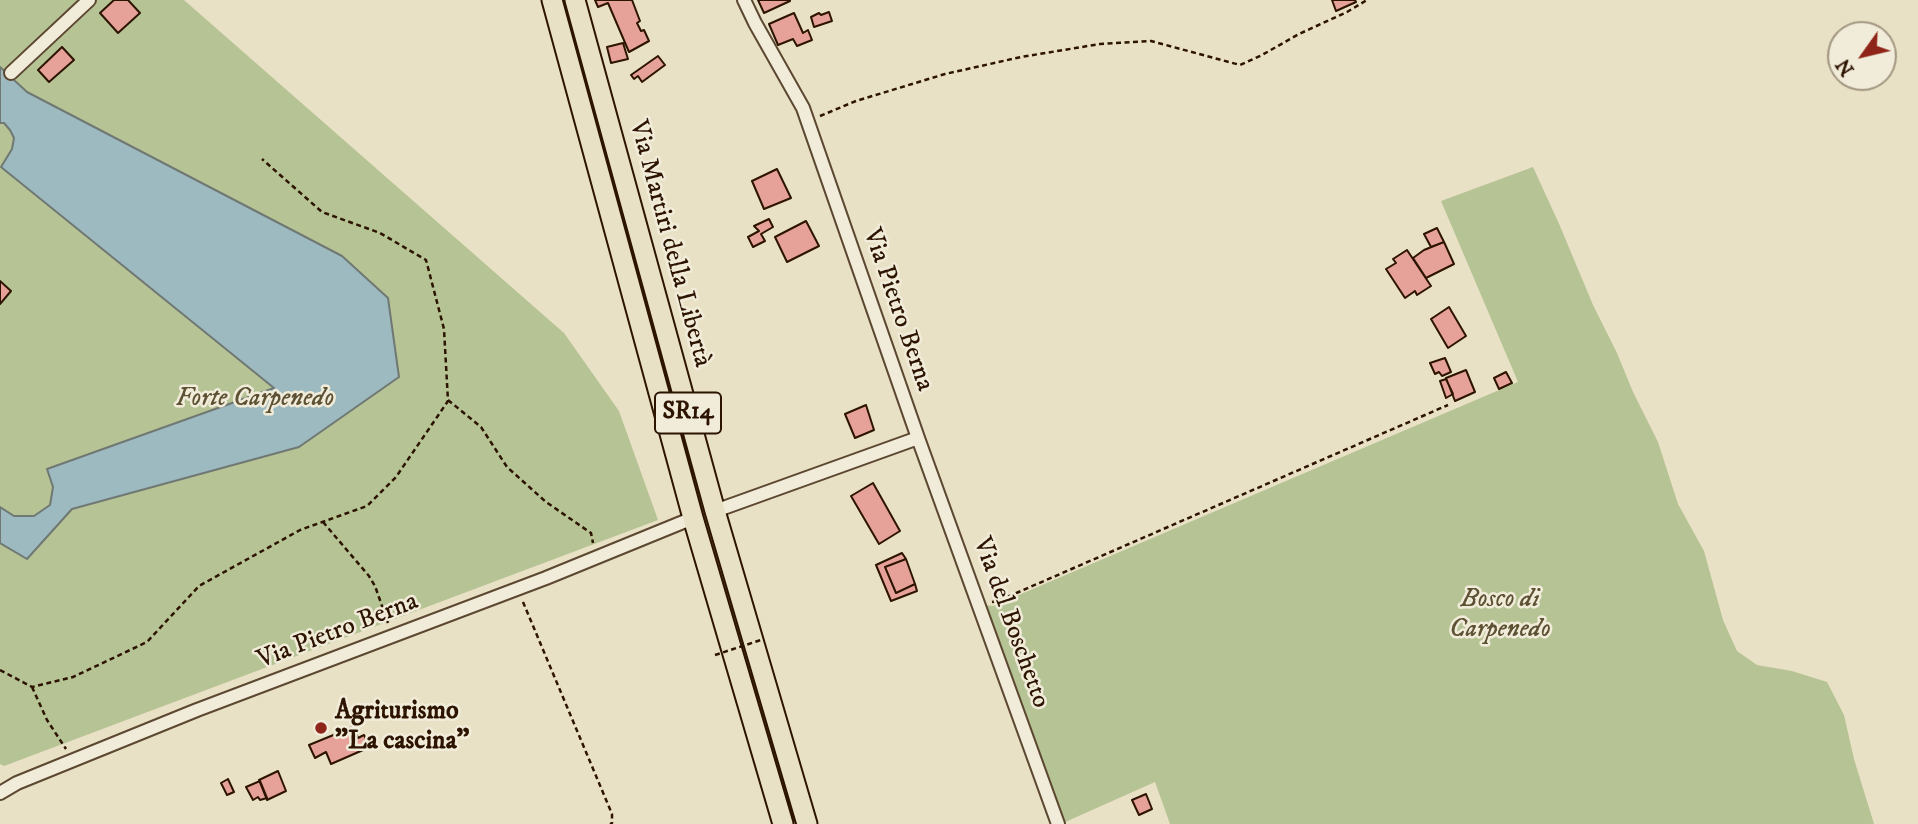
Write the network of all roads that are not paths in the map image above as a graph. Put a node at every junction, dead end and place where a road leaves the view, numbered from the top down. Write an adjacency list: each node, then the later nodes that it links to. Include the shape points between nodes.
1 (89, 0): 5 (street)
2 (552, 0): 8 (main road, Via Martiri della Libertà / SR14)
3 (575, 0): 7 (main road, Via Martiri della Libertà / SR14)
4 (744, 0): 6 (street, Via Pietro Berna, via 803,108)
5 (10, 73)
6 (918, 439): 7 (street); 12 (street, Via del Boschetto)
7 (715, 511): 11 (main road, Via Martiri della Libertà / SR14)
8 (693, 517): 9 (street, Via Pietro Berna, via 517,589 197,709); 10 (main road, Via Martiri della Libertà / SR14)
9 (0, 793)
10 (783, 824)
11 (807, 824)
12 (1058, 824)

